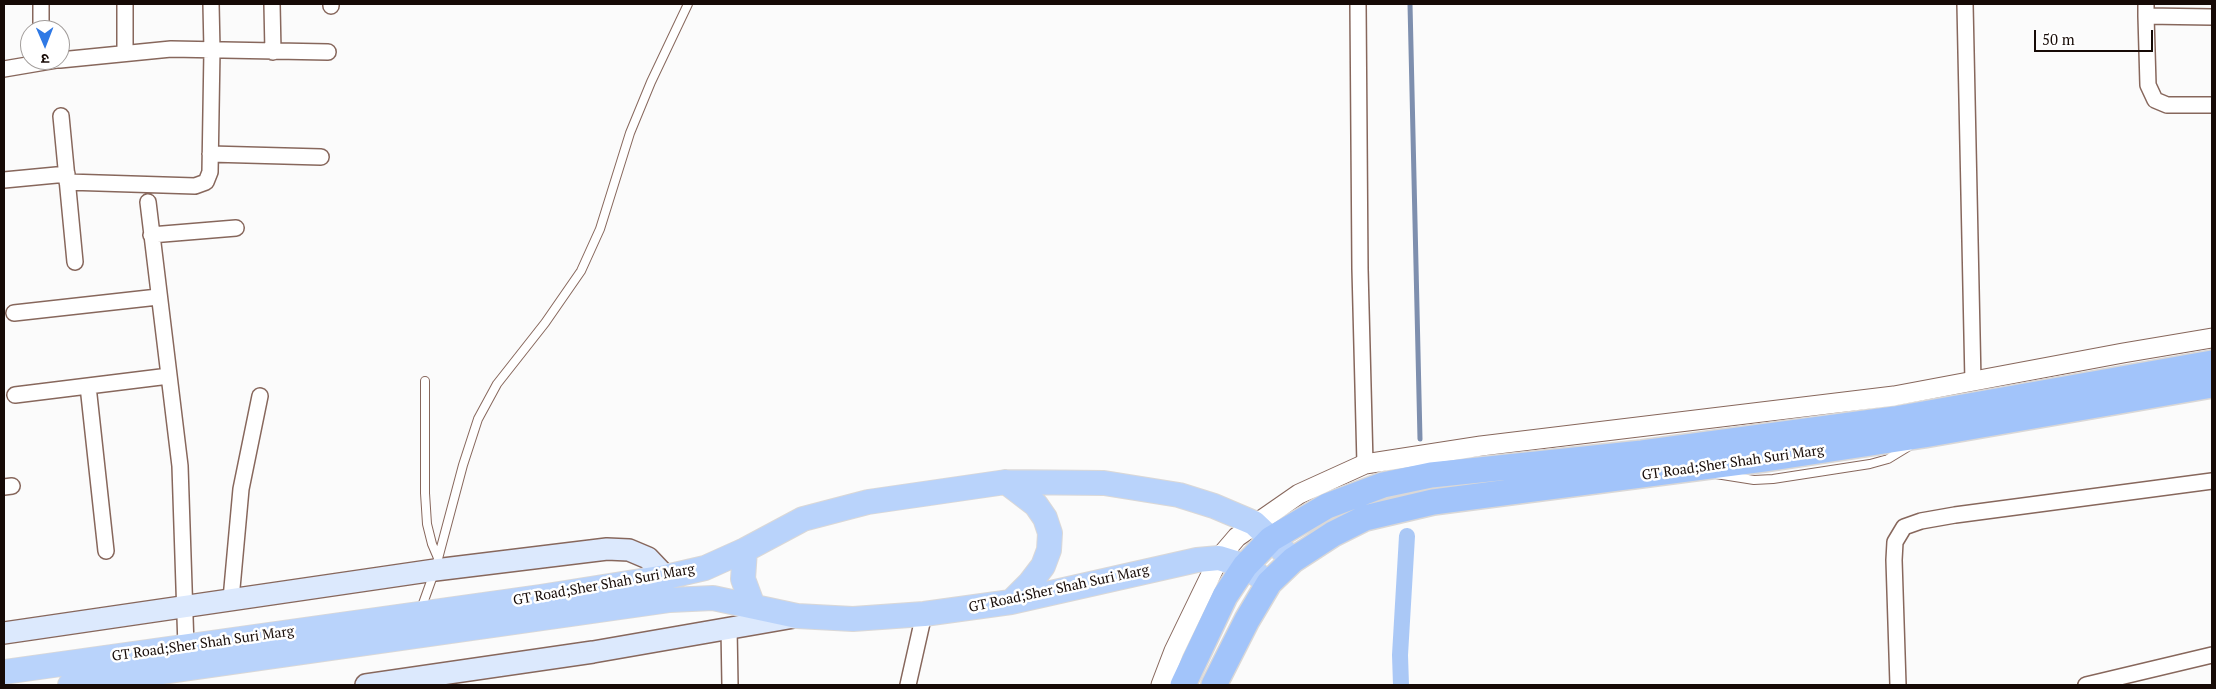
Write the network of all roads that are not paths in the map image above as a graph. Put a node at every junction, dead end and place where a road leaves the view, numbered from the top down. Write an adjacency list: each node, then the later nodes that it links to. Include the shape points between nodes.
1 (41, 4): 10 (street)
2 (125, 4): 12 (street)
3 (211, 4): 11 (street)
4 (272, 4): 13 (street)
5 (688, 4): 47 (lane, via 630,133 600,230 581,271 497,384 478,419)
6 (1358, 4): 39 (street)
7 (1965, 4): 34 (street)
8 (2146, 10): 9 (street); 18 (street, via 2148,85 2155,100 2167,105)
9 (2212, 17)
10 (41, 20)
11 (212, 50): 12 (street); 13 (street); 20 (street)
12 (125, 52): 15 (street)
13 (273, 52): 14 (street)
14 (328, 52)
15 (70, 59)
16 (20, 65): 17 (street)
17 (4, 69)
18 (2212, 105)
19 (61, 116): 22 (street)
20 (210, 154): 21 (street); 22 (street, via 210,172 206,182 195,186)
21 (321, 157)
22 (67, 178): 23 (street); 27 (street)
23 (4, 180)
24 (148, 202): 26 (street)
25 (236, 228): 26 (street)
26 (151, 235): 28 (street)
27 (75, 262)
28 (158, 297): 29 (street); 32 (street)
29 (14, 314)
30 (2212, 338): 34 (street)
31 (2212, 363): 42 (highway, GT Road;Sher Shah Suri Marg, via 1895,419 1623,455 1432,475 1383,486)
32 (169, 376): 36 (street); 53 (street, via 180,466)
33 (425, 381): 47 (lane, via 425,493)
34 (1973, 382): 39 (street, via 1894,396 1481,446)
35 (2212, 385): 46 (highway, GT Road;Sher Shah Suri Marg, via 1924,434 1690,469 1485,494 1393,510 1365,518)
36 (88, 386): 37 (street); 44 (street)
37 (15, 395)
38 (260, 396): 51 (street, via 241,489)
39 (1365, 464): 42 (street, via 1298,494)
40 (2212, 481): 72 (street, via 1955,515 1904,527 1895,542 1894,560)
41 (1006, 482): 42 (main road, GT Road;Sher Shah Suri Marg, via 1104,483 1160,492 1214,506); 43 (main road, GT Road;Sher Shah Suri Marg, via 868,502 803,520); 52 (main road, via 1036,505 1050,533 1049,550 1042,566)
42 (1262, 531): 45 (street, via 1237,537); 46 (main road, GT Road;Sher Shah Suri Marg); 48 (highway)
43 (745, 550): 49 (main road, GT Road;Sher Shah Suri Marg, via 705,568); 54 (main road, via 743,579)
44 (106, 551)
45 (1219, 558): 48 (main road, GT Road;Sher Shah Suri Marg); 52 (main road, GT Road;Sher Shah Suri Marg, via 1197,560); 69 (street)
46 (1293, 560): 50 (highway)
47 (437, 564): 49 (main road, via 607,549 629,550 648,558); 51 (main road); 55 (lane)
48 (1244, 566): 50 (main road, GT Road;Sher Shah Suri Marg); 70 (highway, via 1225,596)
49 (666, 577): 55 (main road, GT Road;Sher Shah Suri Marg)
50 (1269, 583): 71 (highway)
51 (231, 598): 53 (main road)
52 (1011, 602): 56 (main road, GT Road;Sher Shah Suri Marg)
53 (183, 606): 59 (main road); 60 (street)
54 (753, 606): 57 (main road, GT Road;Sher Shah Suri Marg); 64 (main road, GT Road;Sher Shah Suri Marg, via 712,598 670,600)
55 (420, 614): 60 (main road, GT Road;Sher Shah Suri Marg)
56 (924, 614): 57 (main road, GT Road;Sher Shah Suri Marg, via 853,619); 68 (street)
57 (797, 616): 58 (main road)
58 (729, 628): 63 (main road); 67 (street)
59 (4, 633)
60 (186, 647): 62 (main road, GT Road;Sher Shah Suri Marg)
61 (2212, 655): 73 (street)
62 (4, 672)
63 (432, 680): 66 (main road)
64 (134, 681): 65 (main road, GT Road;Sher Shah Suri Marg)
65 (70, 685)
66 (366, 685)
67 (730, 685)
68 (908, 685)
69 (1161, 685)
70 (1183, 685)
71 (1214, 685)
72 (1898, 685)
73 (2086, 685)

